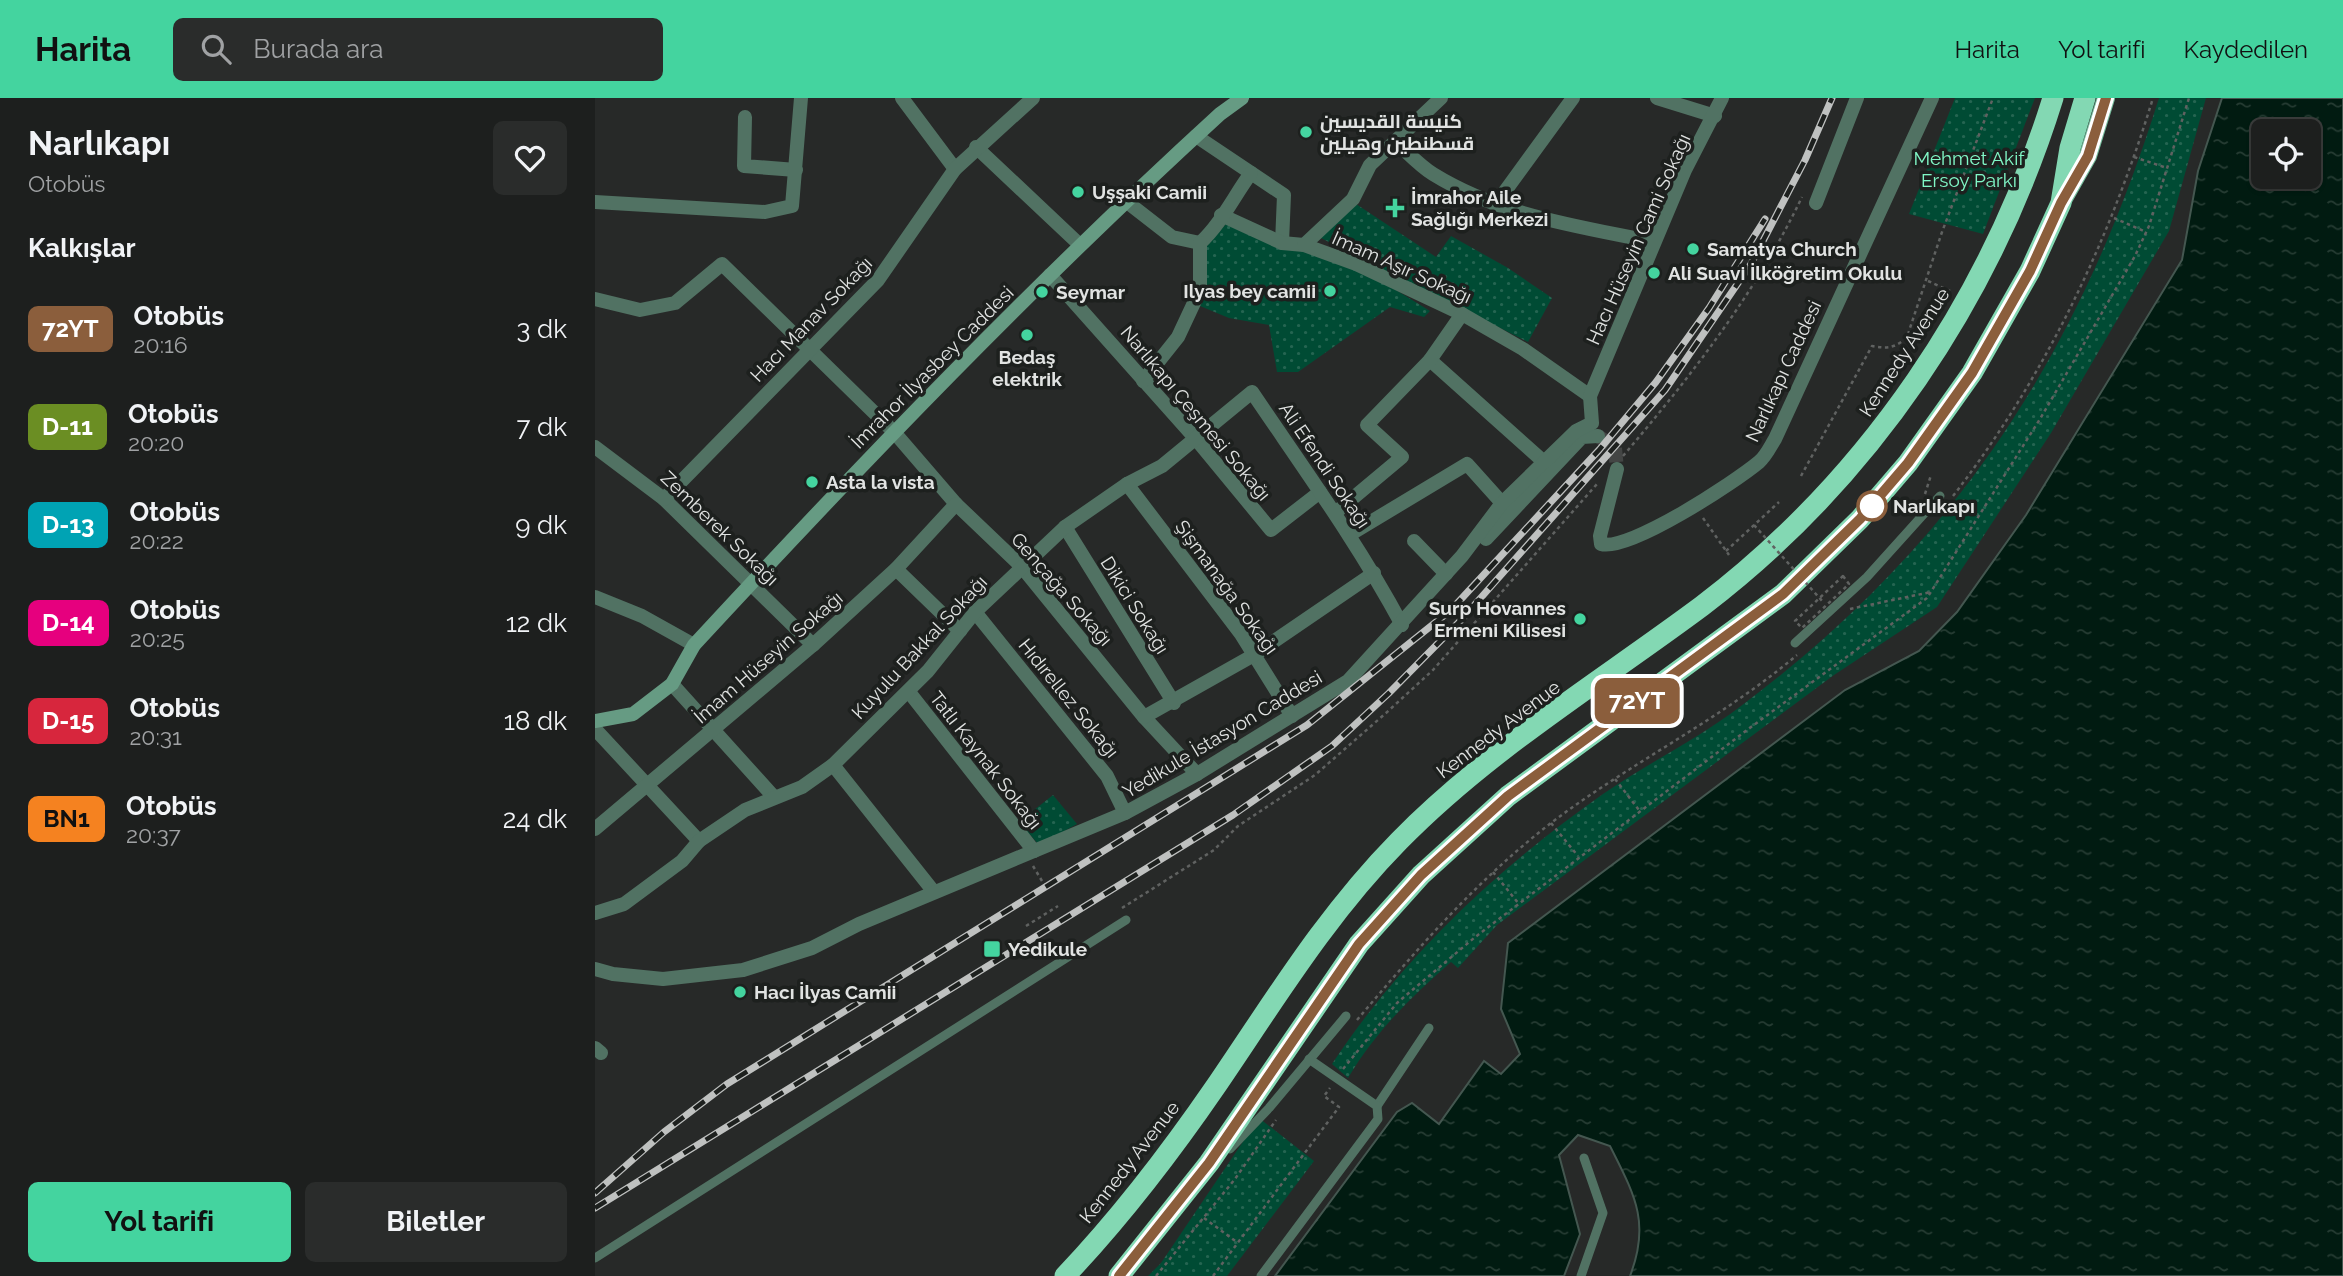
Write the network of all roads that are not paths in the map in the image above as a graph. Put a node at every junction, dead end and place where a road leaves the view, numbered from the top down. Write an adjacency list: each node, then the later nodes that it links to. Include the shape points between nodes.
1 (801, 98): 20 (street)
2 (902, 98): 19 (street)
3 (1033, 98): 18 (street, Hacı Manav Sokağı)
4 (1242, 98): 16 (street, İmrahor İlyasbey Caddesi)
5 (1441, 98): 17 (street)
6 (1573, 98): 26 (street)
7 (1657, 98): 14 (street)
8 (1722, 98): 14 (street, Hacı Hüseyin Cami Sokağı)
9 (1857, 98): 24 (street)
10 (1932, 98): 45 (street, Narlıkapı Caddesi, via 1762,460 1695,505 1628,541 1608,546 1601,544 1600,536)
11 (2053, 98): 97 (highway, Kennedy Avenue, via 2011,214 1989,260 1931,360 1879,433 1836,483 1742,573 1497,756 1401,839 1334,913 1166,1156)
12 (2085, 98): 25 (highway)
13 (2106, 98): 25 (main road, via 2088,156)
14 (1715, 116): 28 (street, Hacı Hüseyin Cami Sokağı)
15 (745, 117): 20 (street, via 744,166)
16 (1196, 136): 21 (street); 23 (street, İmrahor İlyasbey Caddesi)
17 (1397, 143): 26 (street, via 1432,174); 32 (street, via 1370,165 1353,199)
18 (976, 147): 19 (street, Hacı Manav Sokağı); 31 (street)
19 (955, 169): 36 (street, Hacı Manav Sokağı, via 878,280)
20 (796, 170): 22 (street, via 792,206 765,212)
21 (1251, 173): 27 (street); 30 (street, via 1284,195)
22 (595, 202)
23 (1127, 202): 29 (street, via 1173,237); 31 (street, İmrahor İlyasbey Caddesi)
24 (1815, 203)
25 (2061, 203): 95 (highway, via 2030,271 1972,373 1938,425 1860,519 1783,594 1508,796 1421,875 1359,944)
26 (1495, 205): 28 (street, via 1545,222)
27 (1221, 215): 29 (street, via 1217,228); 30 (street, İmam Aşır Sokağı)
28 (1654, 242): 39 (street, Hacı Hüseyin Cami Sokağı)
29 (1200, 243): 38 (street, via 1200,290 1178,337)
30 (1282, 243): 32 (street, İmam Aşır Sokağı)
31 (1080, 245): 33 (street, İmrahor İlyasbey Caddesi)
32 (1304, 245): 35 (street, İmam Aşır Sokağı)
33 (1050, 275): 38 (street, Narlıkapı Çeşmesi Sokağı); 40 (street, İmrahor İlyasbey Caddesi)
34 (595, 299): 36 (street, Gençağa Sokağı, via 640,310 675,303 722,264)
35 (1462, 314): 37 (street); 39 (street, İmam Aşır Sokağı)
36 (810, 350): 40 (street, Gençağa Sokağı); 49 (street, Hacı Manav Sokağı)
37 (1430, 360): 44 (street); 52 (street, via 1367,425 1402,457)
38 (1143, 381): 42 (street, Narlıkapı Çeşmesi Sokağı)
39 (1590, 396): 44 (street, Yedikule İstasyon Caddesi, via 1592,423 1576,431)
40 (894, 432): 51 (street, Gençağa Sokağı); 61 (street, İmrahor İlyasbey Caddesi)
41 (1598, 436): 56 (street, via 1583,437 1495,532)
42 (1196, 439): 46 (street, Kuyulu Bakkal Sokağı, via 1162,466); 47 (street, Narlıkapı Çeşmesi Sokağı, via 1271,530); 47 (street, Ali Efendi Sokağı, via 1252,392)
43 (595, 447): 49 (street, Zemberek Sokağı)
44 (1544, 462): 50 (street, Yedikule İstasyon Caddesi)
45 (1614, 467)
46 (1127, 484): 53 (street, Kuyulu Bakkal Sokağı); 69 (street, Şişmanağa Sokağı)
47 (1320, 492): 52 (street, Ali Efendi Sokağı)
48 (1940, 496): 66 (lane, via 1867,577)
49 (664, 499): 61 (street, Zemberek Sokağı)
50 (1502, 503): 54 (street, via 1467,464); 56 (street, Yedikule İstasyon Caddesi)
51 (956, 504): 57 (street, Gençağa Sokağı); 58 (street, İmam Hüseyin Sokağı)
52 (1335, 513): 54 (street, Ali Efendi Sokağı)
53 (1065, 527): 57 (street, Kuyulu Bakkal Sokağı); 72 (street, Dikici Sokağı)
54 (1349, 534): 59 (street, Ali Efendi Sokağı)
55 (1414, 541): 60 (street)
56 (1462, 556): 60 (street, Yedikule İstasyon Caddesi)
57 (1022, 567): 63 (street, Kuyulu Bakkal Sokağı); 74 (street, Gençağa Sokağı)
58 (896, 569): 65 (street); 68 (street, İmam Hüseyin Sokağı)
59 (1374, 573): 64 (street, Ali Efendi Sokağı); 69 (street)
60 (1446, 575): 64 (street, Yedikule İstasyon Caddesi)
61 (751, 583): 67 (street, İmrahor İlyasbey Caddesi); 68 (street, Zemberek Sokağı)
62 (595, 597): 67 (street)
63 (975, 612): 65 (street, Kuyulu Bakkal Sokağı); 82 (street, Hıdırellez Sokağı, via 1107,776)
64 (1402, 625): 73 (street, Yedikule İstasyon Caddesi, via 1348,681)
65 (960, 631): 71 (street, Kuyulu Bakkal Sokağı)
66 (1795, 643)
67 (694, 645): 70 (street, İmrahor İlyasbey Caddesi)
68 (813, 645): 77 (street, İmam Hüseyin Sokağı)
69 (1254, 655): 72 (street); 73 (street, Şişmanağa Sokağı)
70 (672, 684): 75 (street, via 633,714); 77 (street)
71 (909, 692): 78 (street, Kuyulu Bakkal Sokağı); 85 (street, Tatlı Kaynak Sokağı)
72 (1174, 703): 74 (street)
73 (1293, 716): 79 (street, Yedikule İstasyon Caddesi)
74 (1144, 717): 79 (street, Gençağa Sokağı)
75 (595, 721)
76 (595, 729): 80 (street)
77 (712, 732): 80 (street, İmam Hüseyin Sokağı); 81 (street)
78 (833, 765): 81 (street, Kuyulu Bakkal Sokağı, via 802,787); 86 (street)
79 (1197, 774): 82 (street, Yedikule İstasyon Caddesi)
80 (647, 783): 83 (street, İmam Hüseyin Sokağı); 84 (street)
81 (773, 796): 84 (street, Kuyulu Bakkal Sokağı)
82 (1125, 813): 85 (street, Yedikule İstasyon Caddesi)
83 (595, 829)
84 (699, 841): 87 (street, Kuyulu Bakkal Sokağı, via 682,861 624,904)
85 (1030, 853): 86 (street, Yedikule İstasyon Caddesi)
86 (934, 892): 89 (street, Yedikule İstasyon Caddesi, via 812,948 743,970 663,979)
87 (595, 914)
88 (1126, 920): 96 (lane)
89 (595, 969)
90 (1346, 1016): 92 (lane)
91 (1429, 1028): 93 (lane)
92 (1309, 1059): 93 (lane); 95 (lane, via 1269,1108)
93 (1377, 1106): 99 (lane, via 1378,1119)
94 (1584, 1158): 100 (lane, via 1603,1213)
95 (1189, 1190): 98 (highway)
96 (595, 1258)
97 (1065, 1276)
98 (1119, 1276)
99 (1261, 1276)
100 (1581, 1276)

